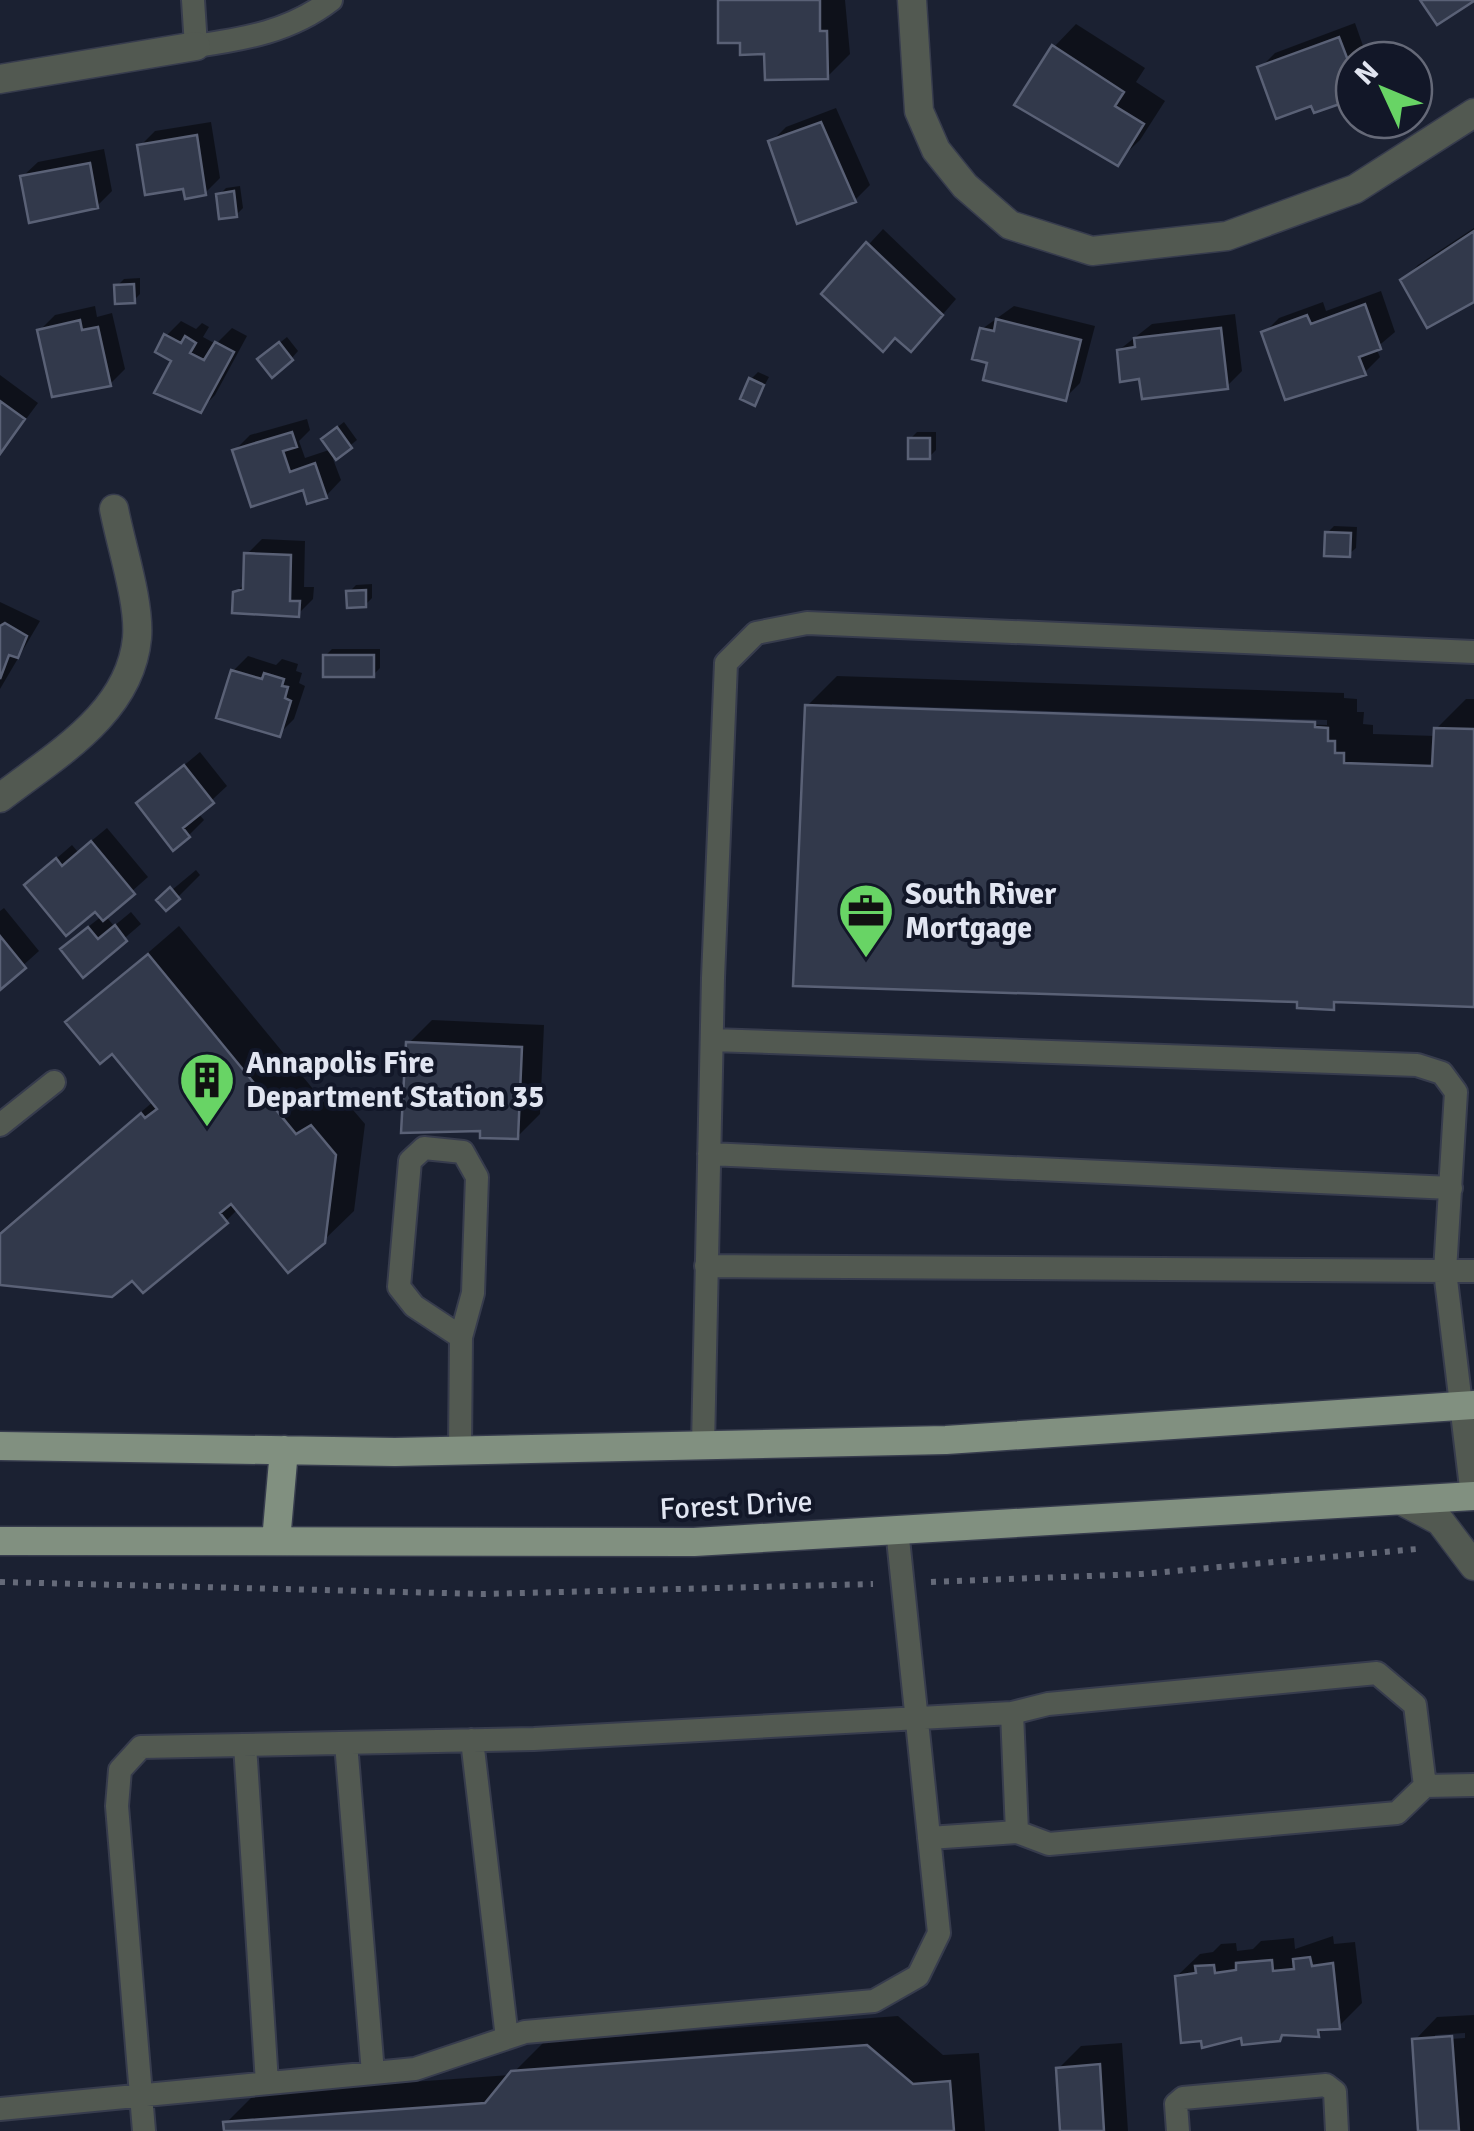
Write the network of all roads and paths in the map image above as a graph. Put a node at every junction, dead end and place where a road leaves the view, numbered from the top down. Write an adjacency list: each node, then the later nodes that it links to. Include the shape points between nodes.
1 (193, 0): 4 (lane)
2 (331, 0): 4 (lane, via 255,38)
3 (912, 0): 6 (street, via 920,110 936,150 1010,225 1092,251 1228,236 1355,190)
4 (196, 46): 5 (street)
5 (0, 80)
6 (1474, 112)
7 (114, 509): 9 (street, via 137,636 132,664 116,699 87,730)
8 (1474, 652): 10 (lane, via 807,623 756,632 726,663)
9 (0, 798)
10 (712, 1040): 13 (lane); 14 (lane, via 1417,1065 1442,1073 1456,1092)
11 (54, 1082): 12 (lane)
12 (0, 1125)
13 (709, 1154): 14 (lane); 15 (lane)
14 (1451, 1188): 16 (lane)
15 (706, 1266): 16 (lane); 21 (lane)
16 (1446, 1272): 17 (lane); 19 (lane)
17 (1474, 1272)
18 (461, 1338): 18 (lane, via 473,1293 477,1176 464,1152 424,1148 410,1162 399,1288); 23 (lane)
19 (1467, 1406): 21 (main road, Forest Drive, via 946,1440); 24 (lane)
20 (0, 1446): 22 (main road, Forest Drive)
21 (703, 1446): 23 (main road, Forest Drive)
22 (284, 1450): 23 (main road, Forest Drive); 27 (main road)
23 (460, 1451)
24 (1473, 1496): 25 (main road, Forest Drive)
25 (1404, 1502): 26 (main road, Forest Drive); 29 (street, via 1440,1521)
26 (897, 1530): 27 (main road, Forest Drive, via 694,1542); 31 (lane)
27 (276, 1540): 28 (main road, Forest Drive)
28 (0, 1541)
29 (1468, 1556): 31 (path)
30 (0, 1582): 31 (path, via 484,1594)
31 (902, 1583): 33 (lane)
32 (1012, 1713): 33 (lane); 38 (lane, via 1048,1704 1378,1673 1414,1705); 39 (lane)
33 (916, 1719): 34 (lane); 40 (lane)
34 (472, 1740): 35 (lane); 41 (lane)
35 (346, 1743): 36 (lane); 42 (lane)
36 (245, 1745): 43 (lane); 44 (lane, via 141,1747 120,1770 117,1806)
37 (1474, 1785): 38 (lane)
38 (1425, 1786): 39 (lane, via 1397,1813 1049,1844)
39 (1017, 1832): 40 (lane)
40 (929, 1838): 41 (lane, via 939,1933 918,1976 874,2001)
41 (507, 2038): 42 (lane, via 415,2069)
42 (372, 2073): 43 (lane)
43 (267, 2083): 44 (lane)
44 (141, 2095): 45 (lane); 46 (lane)
45 (0, 2109)
46 (144, 2131)
47 (1178, 2131): 48 (lane, via 1176,2104 1182,2098 1326,2085 1335,2092)
48 (1337, 2131)

